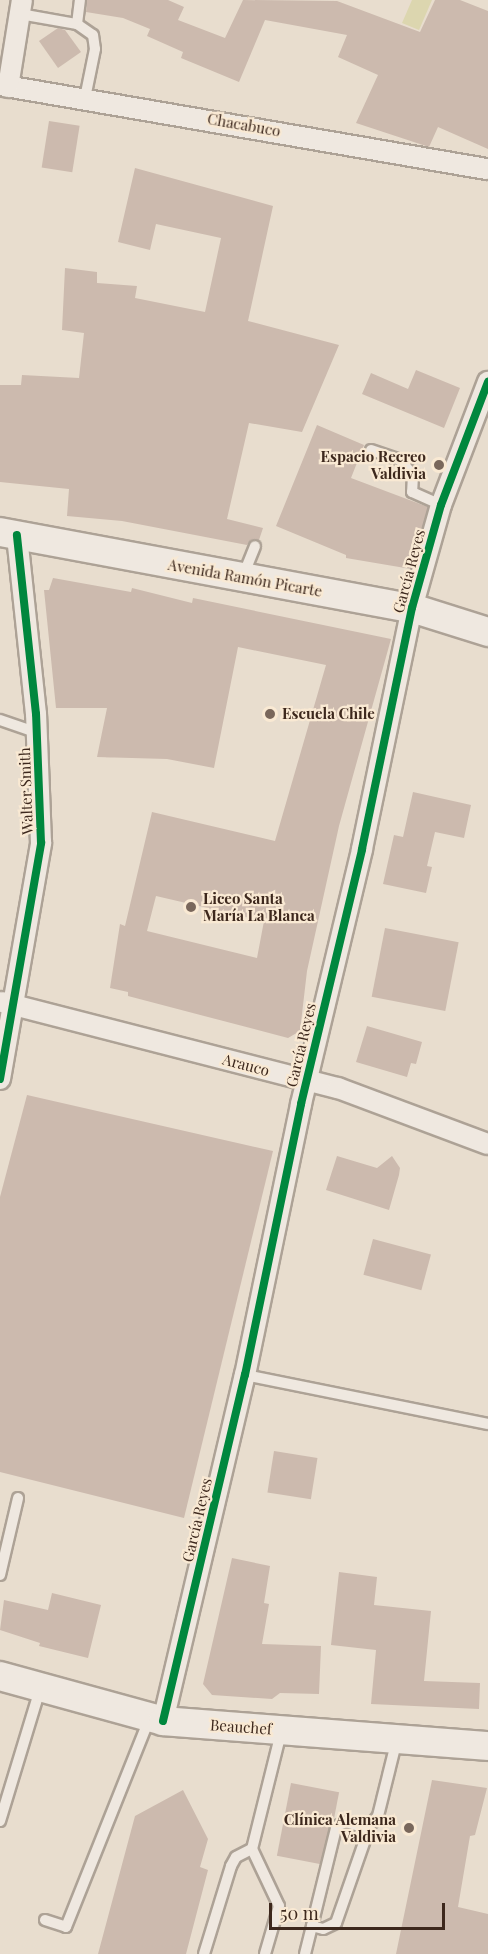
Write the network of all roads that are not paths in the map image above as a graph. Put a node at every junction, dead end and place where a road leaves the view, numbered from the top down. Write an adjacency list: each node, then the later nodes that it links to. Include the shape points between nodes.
1 (80, 0): 3 (lane)
2 (21, 7): 3 (lane); 4 (street)
3 (77, 24): 5 (lane, via 93,35 95,49)
4 (4, 86): 5 (street, Chacabuco)
5 (85, 98): 6 (street, Chacabuco)
6 (488, 169)
7 (488, 382): 9 (street, García Reyes)
8 (371, 450): 9 (lane, via 400,460 413,475 412,492)
9 (441, 505): 13 (street, García Reyes)
10 (9, 534): 12 (main road, Avenida Ramón Picarte); 16 (street, Walter Smith)
11 (255, 546): 12 (lane)
12 (242, 577): 13 (main road, Avenida Ramón Picarte)
13 (412, 609): 14 (main road, Avenida Ramón Picarte); 19 (street, García Reyes, via 365,837)
14 (488, 632)
15 (0, 720): 16 (lane)
16 (37, 734): 17 (street, Walter Smith, via 41,843)
17 (6, 1003): 18 (street, Walter Smith); 19 (street, Arauco)
18 (0, 1079)
19 (306, 1080): 20 (street, Arauco); 21 (street, García Reyes)
20 (488, 1144)
21 (245, 1375): 22 (lane); 27 (street, García Reyes)
22 (488, 1424)
23 (18, 1498): 24 (lane)
24 (0, 1575)
25 (0, 1676): 26 (main road, Beauchef)
26 (40, 1689): 27 (main road, Beauchef); 31 (lane)
27 (156, 1719): 28 (main road, Beauchef); 34 (lane, via 66,1927)
28 (282, 1730): 29 (main road, Beauchef); 33 (lane)
29 (397, 1739): 30 (main road, Beauchef); 32 (lane, via 378,1816)
30 (488, 1746)
31 (0, 1821)
32 (365, 1831): 35 (lane, via 336,1923 323,1929); 35 (lane, via 346,1822 337,1826)
33 (252, 1849): 36 (lane, via 236,1857 231,1866); 37 (lane, via 279,1906)
34 (45, 1920)
35 (312, 1926): 38 (lane)
36 (204, 1954)
37 (265, 1954)
38 (305, 1954)

